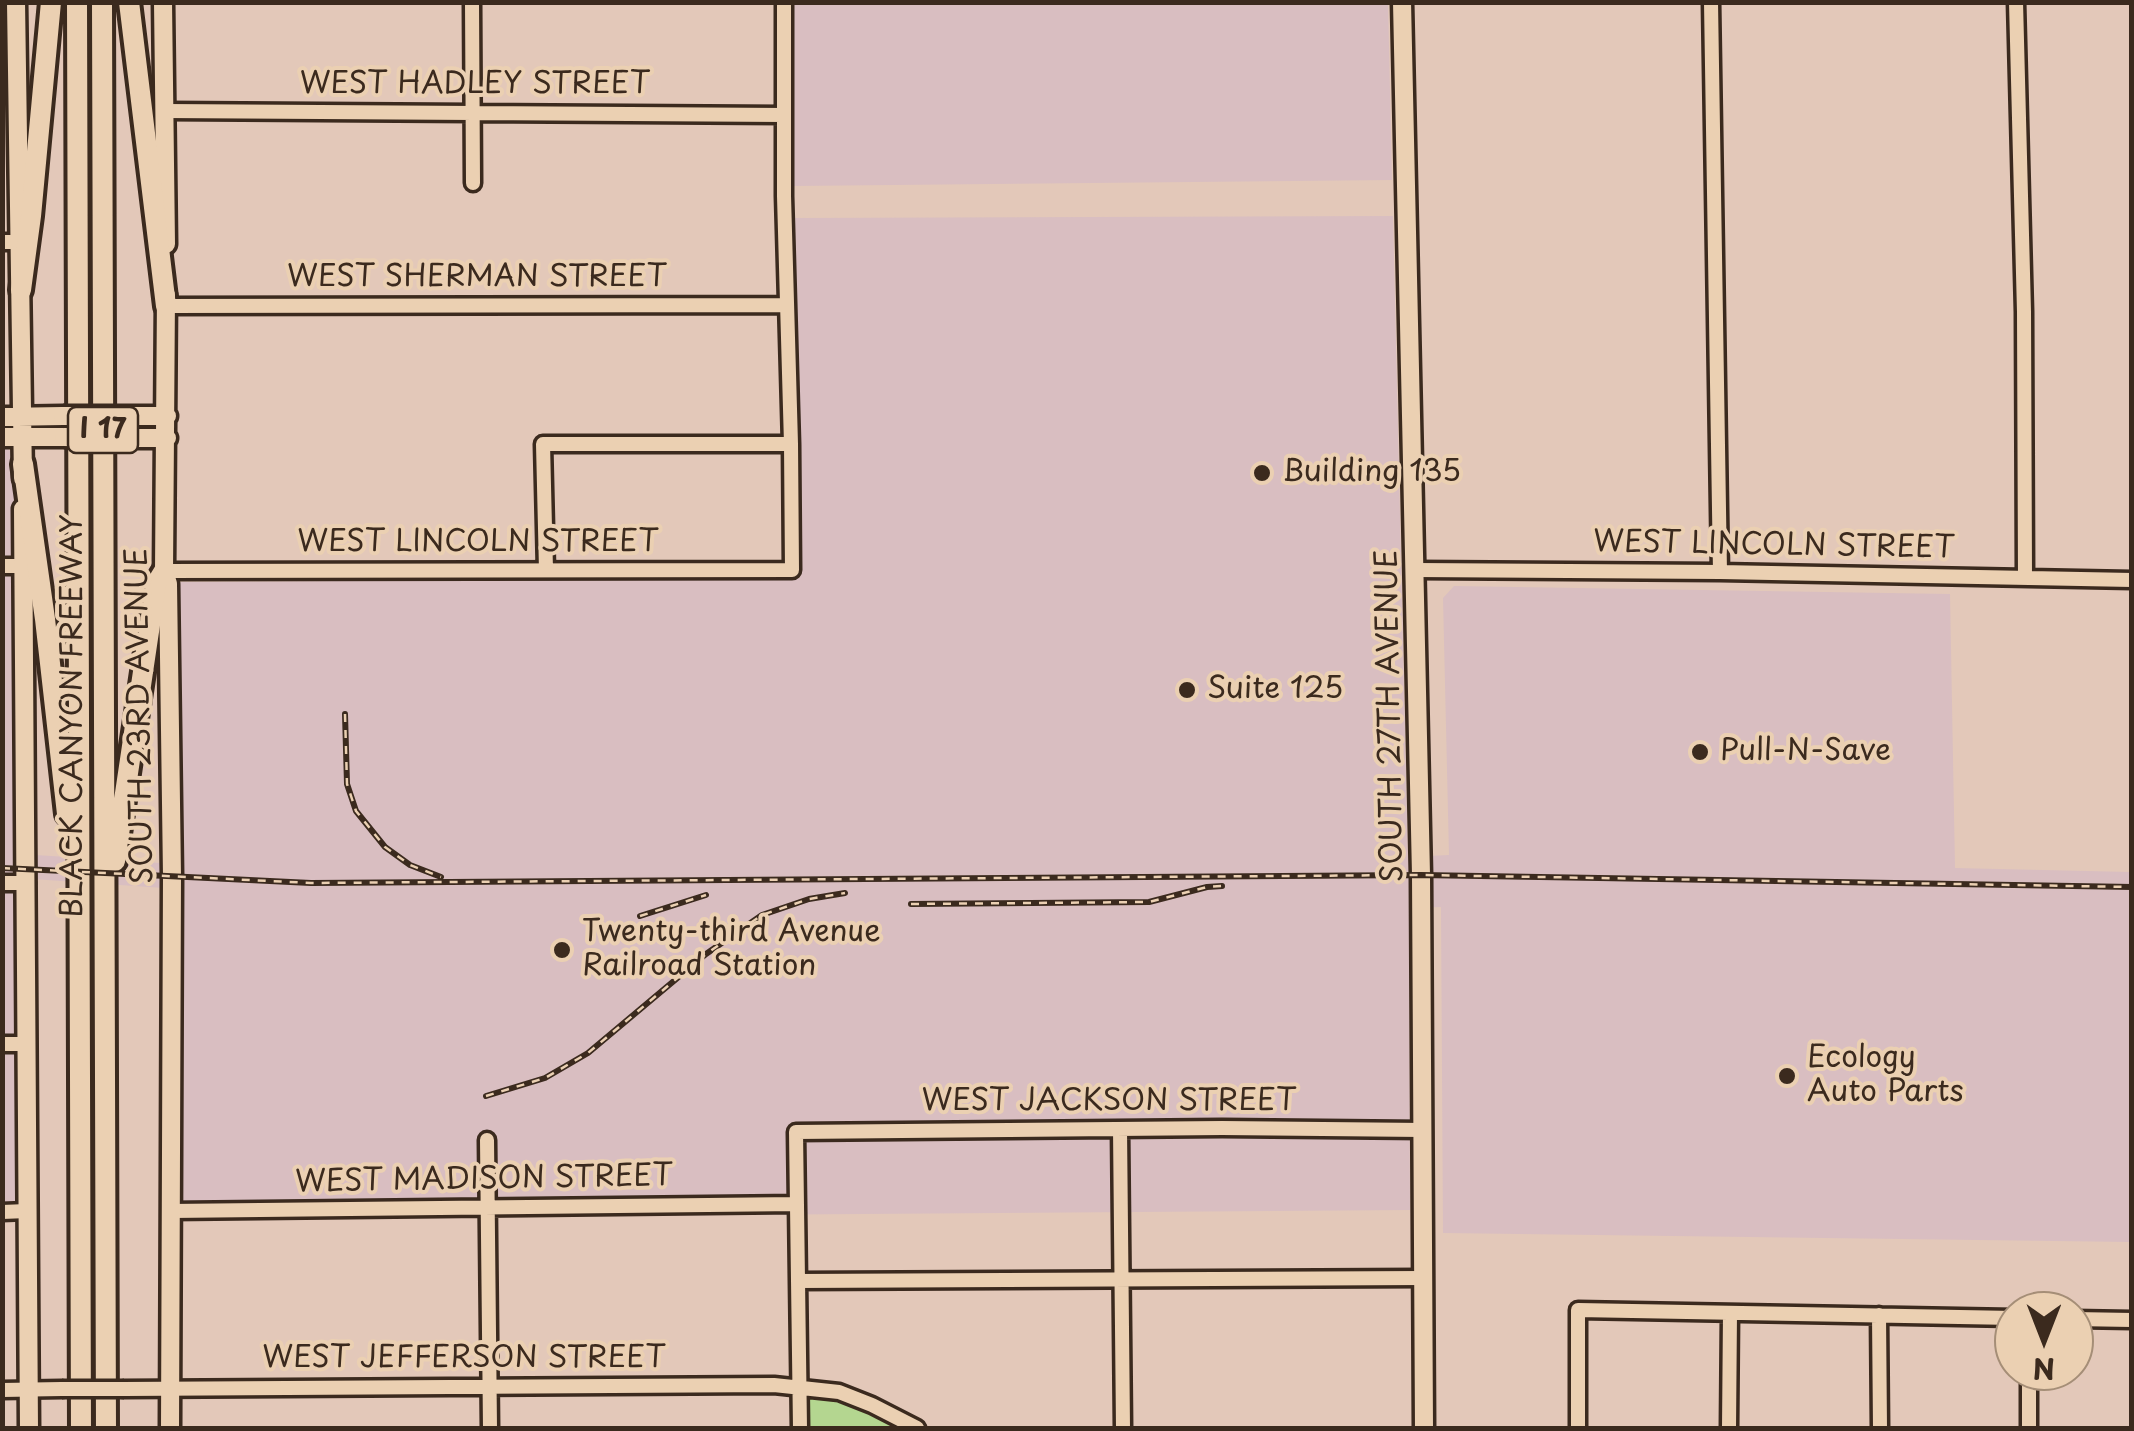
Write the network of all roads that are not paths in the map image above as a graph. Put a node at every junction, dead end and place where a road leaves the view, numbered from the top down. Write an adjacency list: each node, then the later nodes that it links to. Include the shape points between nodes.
1 (16, 2): 13 (main road)
2 (51, 2): 18 (highway, via 31,216)
3 (76, 2): 37 (highway, BLACK CANYON FREEWAY / I 17)
4 (102, 2): 38 (highway, BLACK CANYON FREEWAY / I 17)
5 (129, 2): 20 (highway)
6 (163, 2): 12 (main road, SOUTH 23RD AVENUE)
7 (472, 2): 14 (street)
8 (784, 2): 15 (street)
9 (1402, 2): 31 (main road, SOUTH 27TH AVENUE)
10 (1711, 2): 32 (street)
11 (2016, 2): 33 (street)
12 (165, 111): 14 (street, WEST HADLEY STREET); 20 (main road, SOUTH 23RD AVENUE)
13 (10, 112): 17 (main road)
14 (472, 113): 15 (street, WEST HADLEY STREET); 16 (street)
15 (784, 115): 19 (street)
16 (473, 182)
17 (10, 242): 18 (main road)
18 (13, 290): 21 (main road)
19 (787, 305): 20 (street, WEST SHERMAN STREET); 25 (street)
20 (166, 306): 22 (main road, SOUTH 23RD AVENUE)
21 (12, 416): 22 (main road, bridge); 23 (main road)
22 (167, 416): 24 (main road, SOUTH 23RD AVENUE)
23 (12, 437): 24 (main road, bridge); 26 (main road)
24 (167, 438): 29 (main road, SOUTH 23RD AVENUE)
25 (791, 444): 30 (street, WEST LINCOLN STREET, via 792,570); 30 (street, via 543,444)
26 (23, 464): 28 (main road); 37 (highway)
27 (2, 566): 28 (street)
28 (22, 566): 36 (main road)
29 (164, 570): 30 (street, WEST LINCOLN STREET); 38 (highway, via 156,584); 47 (main road, SOUTH 23RD AVENUE)
30 (546, 570)
31 (1416, 570): 32 (street, WEST LINCOLN STREET); 42 (main road, SOUTH 27TH AVENUE)
32 (1720, 572): 33 (street, WEST LINCOLN STREET)
33 (2025, 578): 34 (street, WEST LINCOLN STREET)
34 (2132, 580)
35 (2, 883): 36 (street)
36 (26, 883): 40 (main road)
37 (79, 916): 57 (highway, BLACK CANYON FREEWAY / I 17)
38 (105, 937): 67 (highway, BLACK CANYON FREEWAY / I 17)
39 (2, 1044): 40 (street)
40 (27, 1044): 46 (main road)
41 (1120, 1129): 42 (street, WEST JACKSON STREET); 44 (street, WEST JACKSON STREET, via 796,1132); 50 (street)
42 (1423, 1130): 49 (main road, SOUTH 27TH AVENUE)
43 (488, 1140): 45 (street)
44 (797, 1204): 45 (street, WEST MADISON STREET); 51 (street)
45 (488, 1208): 47 (street, WEST MADISON STREET); 59 (street)
46 (27, 1211): 48 (street); 62 (main road)
47 (171, 1211): 60 (main road, SOUTH 23RD AVENUE)
48 (2, 1212)
49 (1423, 1278): 50 (street); 73 (main road, SOUTH 27TH AVENUE)
50 (1122, 1279): 51 (street); 72 (street)
51 (798, 1281): 58 (street)
52 (1730, 1313): 53 (street); 74 (street, via 1578,1310); 75 (street)
53 (1879, 1316): 54 (street); 76 (street)
54 (1994, 1318)
55 (2094, 1319): 56 (street)
56 (2132, 1320)
57 (81, 1366): 65 (highway); 66 (highway, BLACK CANYON FREEWAY / I 17)
58 (799, 1386): 59 (street, WEST JEFFERSON STREET); 70 (street); 71 (street, WEST JEFFERSON STREET, via 839,1392)
59 (490, 1387): 60 (street, WEST JEFFERSON STREET); 69 (street)
60 (170, 1388): 62 (street, WEST JEFFERSON STREET, bridge); 68 (main road, SOUTH 23RD AVENUE)
61 (2, 1390): 62 (street, WEST JEFFERSON STREET)
62 (38, 1390): 64 (main road)
63 (2029, 1391): 77 (street)
64 (29, 1428)
65 (68, 1428)
66 (81, 1428)
67 (106, 1428)
68 (170, 1428)
69 (490, 1428)
70 (800, 1428)
71 (917, 1428)
72 (1123, 1428)
73 (1424, 1428)
74 (1578, 1428)
75 (1729, 1428)
76 (1880, 1428)
77 (2029, 1428)

